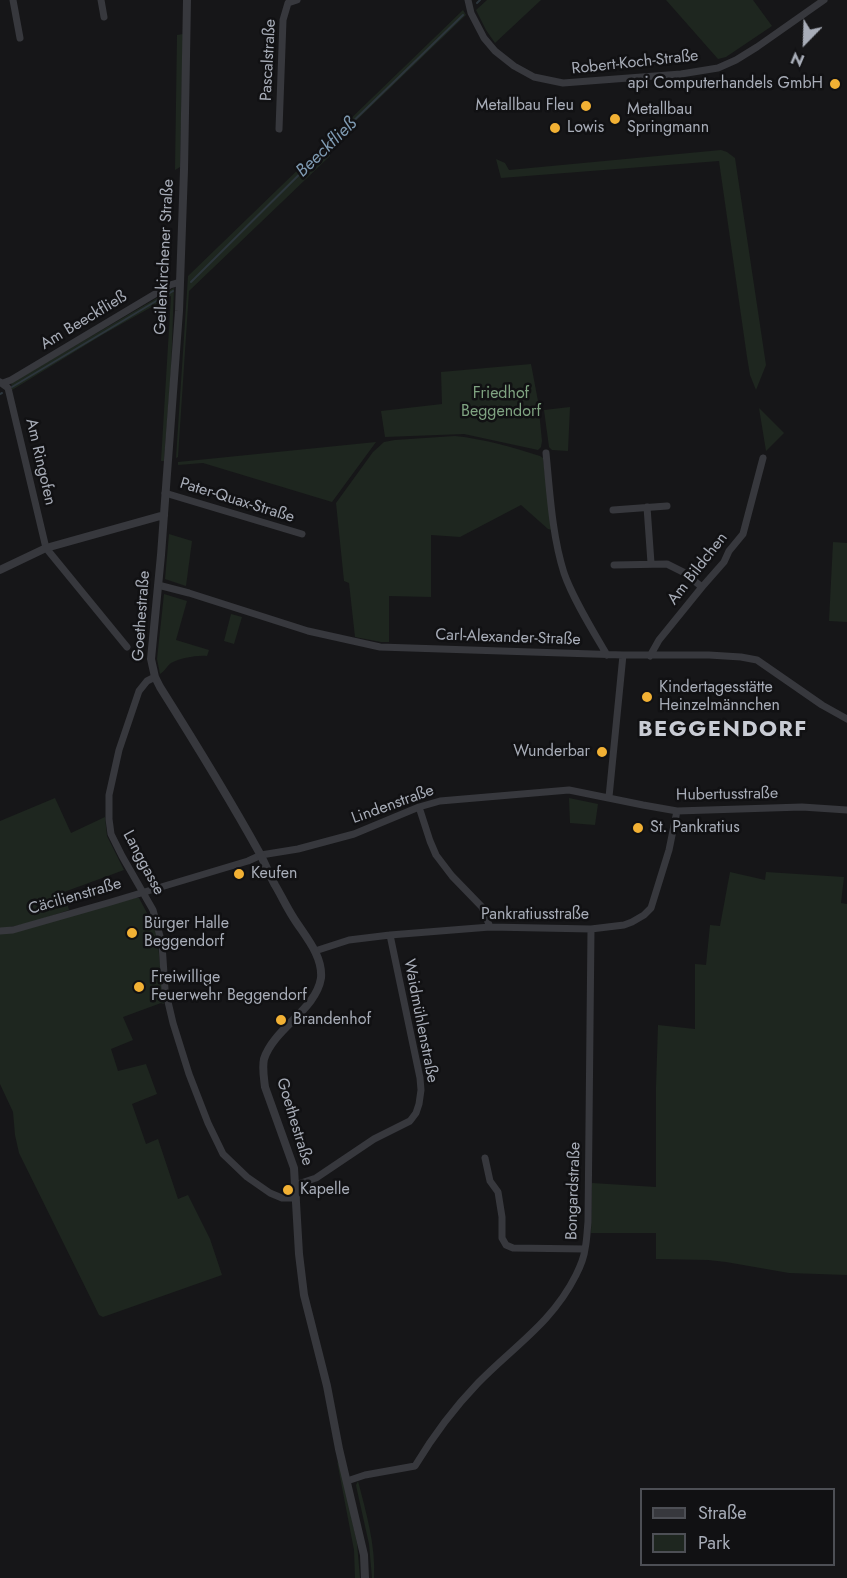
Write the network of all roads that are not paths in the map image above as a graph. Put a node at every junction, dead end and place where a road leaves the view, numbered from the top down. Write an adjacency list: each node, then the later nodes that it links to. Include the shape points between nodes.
1 (13, 0): 8 (street)
2 (101, 0): 7 (street)
3 (187, 0): 10 (street, Geilenkirchener Straße)
4 (297, 0): 9 (street, Pascalstraße, via 288,3 283,20)
5 (468, 0): 6 (street, Robert-Koch-Straße, via 484,38 495,51 534,77 563,83 681,74 726,65)
6 (824, 0)
7 (104, 17)
8 (20, 38)
9 (279, 129)
10 (180, 282): 11 (street, Am Beeckfließ); 14 (street, Geilenkirchener Straße)
11 (2, 383): 20 (street, Am Ringofen, via 9,391)
12 (546, 453): 27 (street, via 565,575)
13 (763, 458): 25 (street, Am Bildchen, via 743,534)
14 (165, 494): 18 (street, Geilenkirchener Straße); 19 (street, Pater-Quax-Straße)
15 (667, 506): 16 (street)
16 (647, 507): 17 (street); 21 (street)
17 (613, 510)
18 (164, 515): 20 (street); 24 (street, Goethestraße)
19 (302, 534)
20 (46, 548): 23 (street); 26 (street, Am Ringofen)
21 (651, 563): 22 (street); 25 (street, via 667,564)
22 (614, 565)
23 (0, 570)
24 (158, 585): 27 (street, Carl-Alexander-Straße, via 308,631 380,647); 30 (street, Goethestraße, via 152,659)
25 (702, 587): 29 (street, Am Bildchen)
26 (127, 647)
27 (607, 655): 28 (street, Carl-Alexander-Straße)
28 (623, 655): 29 (street, Carl-Alexander-Straße); 32 (street)
29 (650, 656): 31 (street, Carl-Alexander-Straße, via 709,655 757,660)
30 (155, 677): 36 (street, Goethestraße); 37 (street, Langgasse, via 147,681 134,703 110,795 111,834)
31 (847, 718)
32 (609, 797): 33 (street, Lindenstraße, via 570,790 440,801); 35 (street, Hubertusstraße)
33 (419, 807): 36 (street, Lindenstraße, via 354,834); 38 (street, via 436,855 482,907)
34 (847, 810): 35 (street, Hubertusstraße, via 802,807)
35 (677, 811): 39 (street, Pankratiusstraße, via 651,908 632,922)
36 (261, 855): 37 (street, Cäcilienstraße); 42 (street, Goethestraße)
37 (143, 892): 40 (street, Cäcilienstraße); 45 (street, Langgasse, via 153,910 162,944 165,989 173,1023 189,1074 223,1154 270,1193)
38 (490, 927): 39 (street, Pankratiusstraße); 41 (street, Pankratiusstraße)
39 (591, 929): 46 (street, Bongardstraße)
40 (0, 931)
41 (390, 935): 42 (street, Pankratiusstraße, via 349,940); 44 (street, Waidmühlenstraße, via 420,1078 417,1113 316,1178)
42 (315, 951): 44 (street, Goethestraße, via 321,975 319,986 273,1042 263,1065 265,1087 294,1168)
43 (485, 1158): 46 (street, via 490,1181 498,1192 502,1239 506,1245)
44 (295, 1185): 45 (street, Goethestraße)
45 (296, 1198): 47 (street, Goethestraße, via 304,1295)
46 (585, 1249): 47 (street, Bongardstraße, via 569,1289 551,1314 471,1390 415,1466)
47 (347, 1480): 48 (street, Goethestraße, via 364,1555)
48 (365, 1578)

